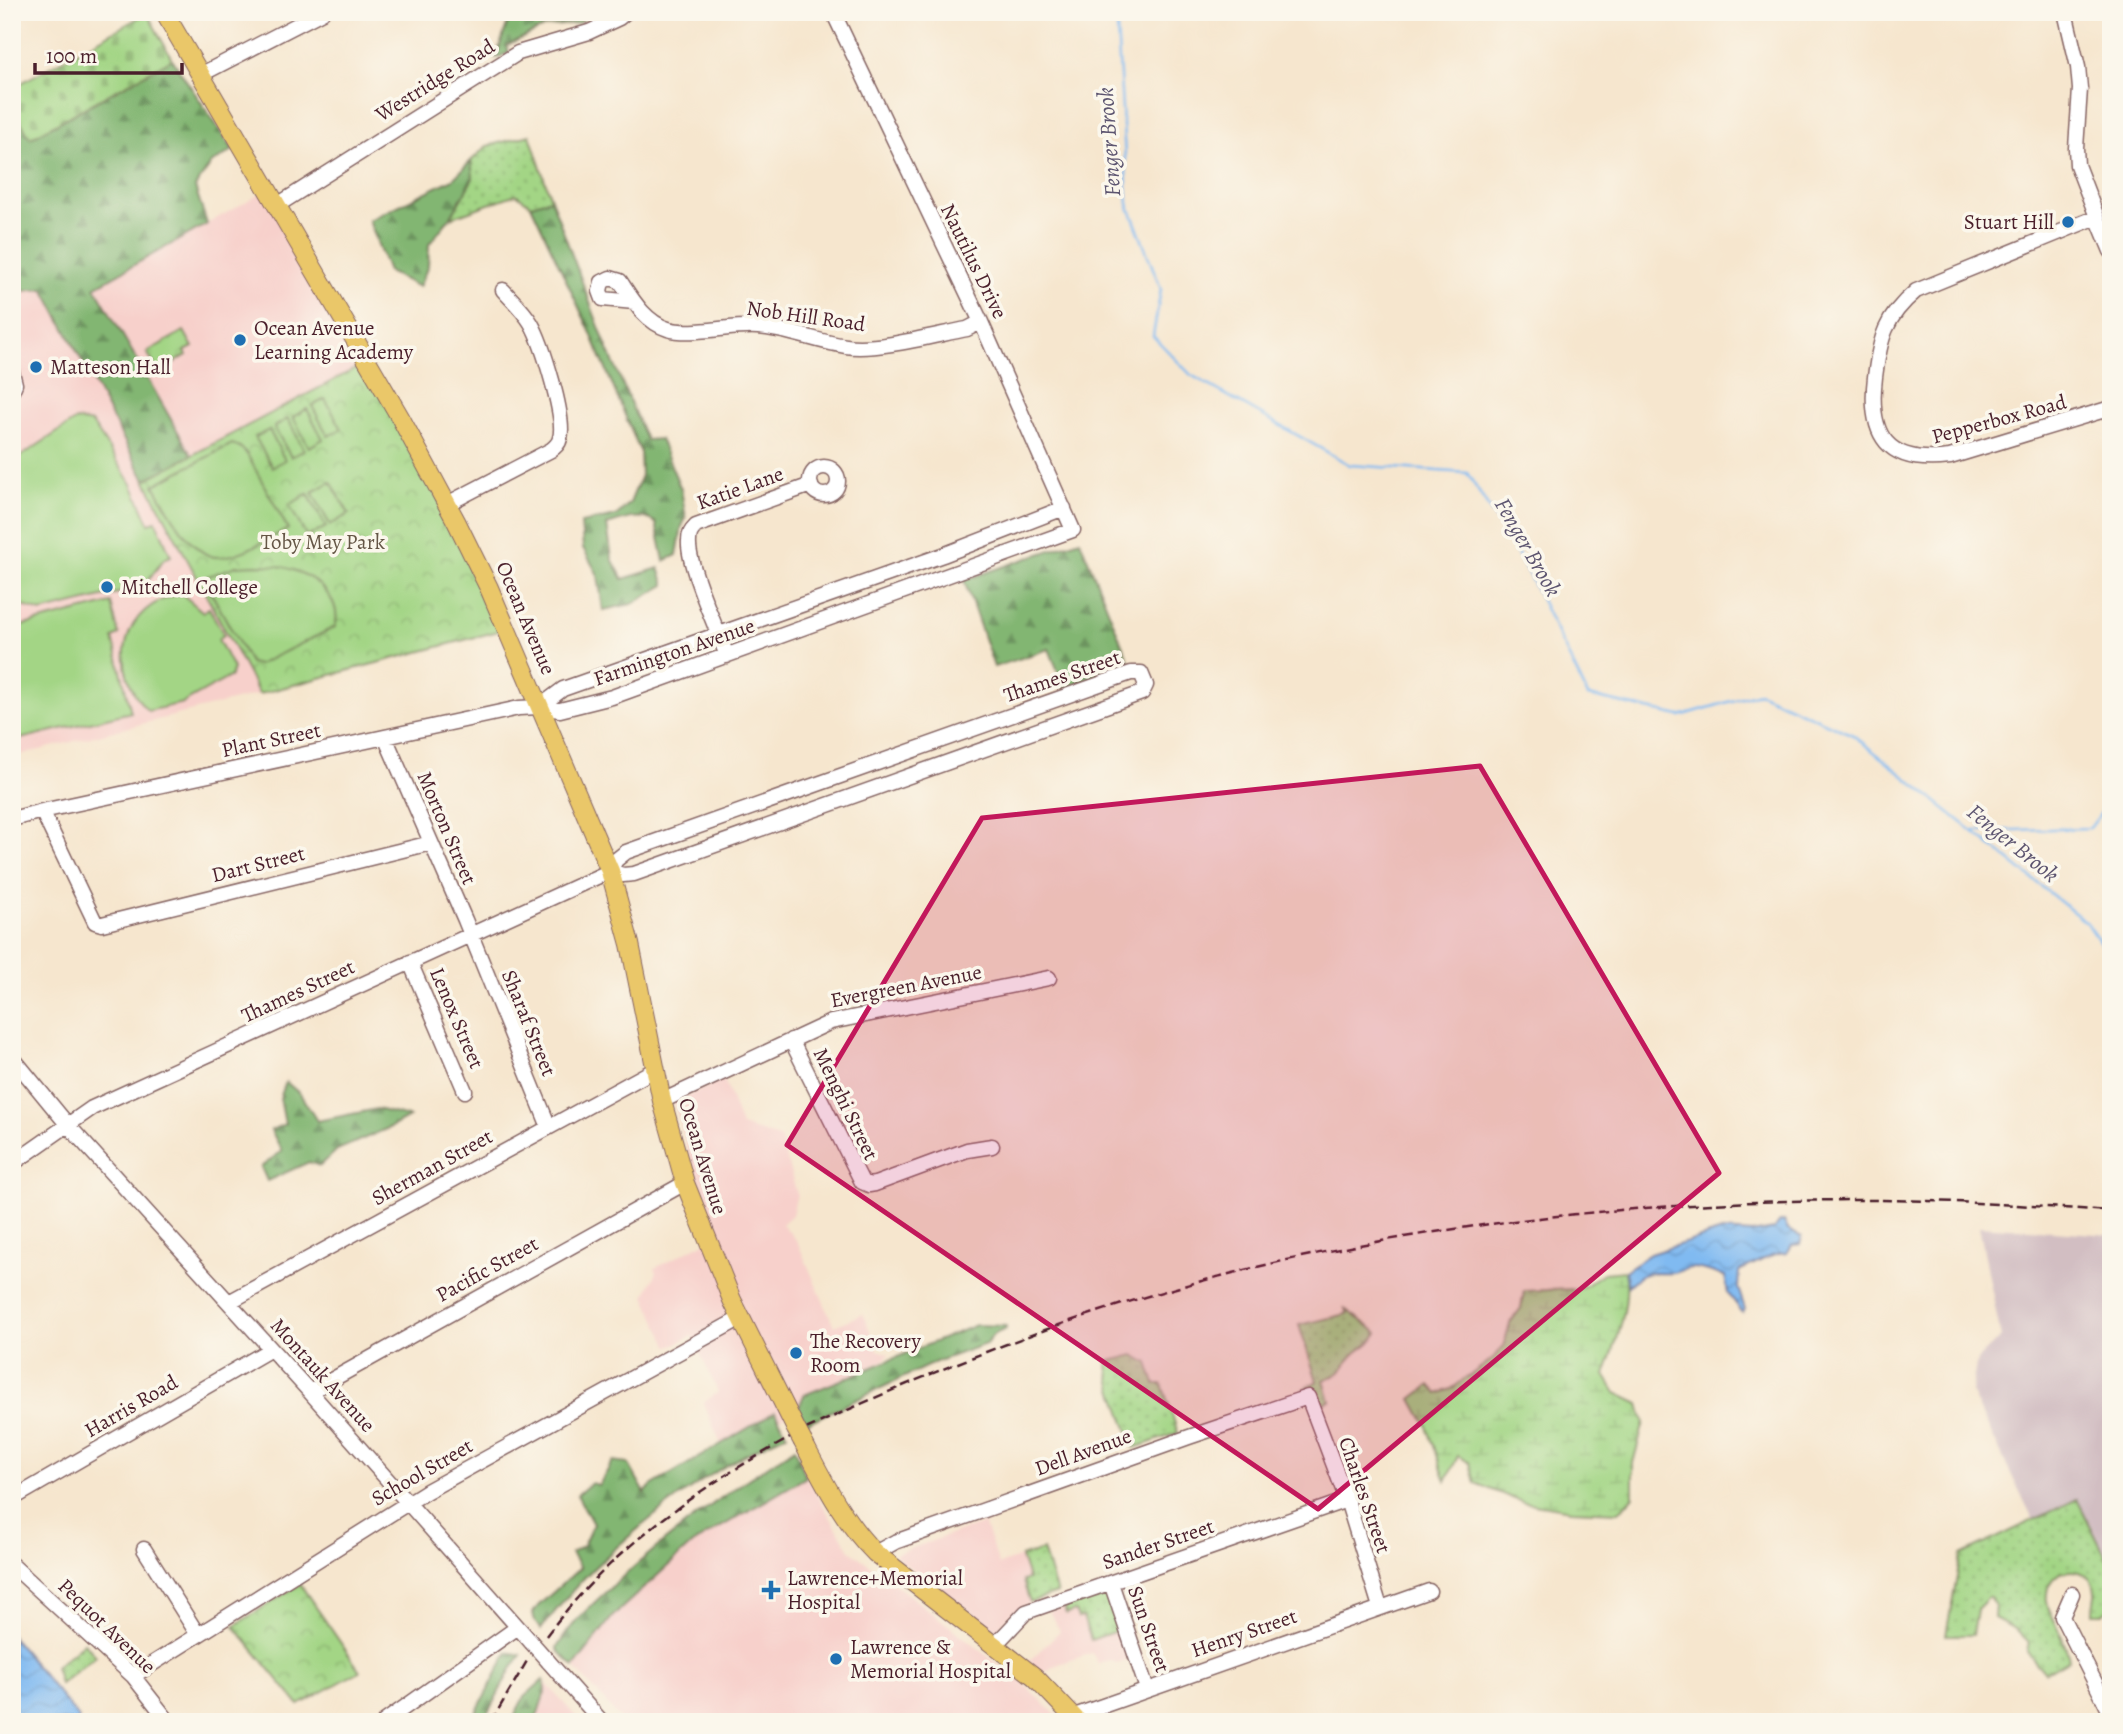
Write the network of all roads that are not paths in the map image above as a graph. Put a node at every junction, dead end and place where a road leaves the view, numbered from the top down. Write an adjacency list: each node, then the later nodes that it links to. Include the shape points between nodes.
1 (163, 12): 6 (main road, Ocean Avenue)
2 (322, 12): 6 (street)
3 (626, 12): 7 (street, Westridge Road, via 589,32 518,53)
4 (833, 12): 12 (street, Nautilus Drive)
5 (2065, 12): 8 (street, via 2080,89 2077,164)
6 (200, 75): 7 (main road, Ocean Avenue)
7 (276, 205): 17 (main road, Ocean Avenue)
8 (2097, 218): 9 (street); 15 (street, Pepperbox Road, via 1916,291 1885,327 1878,350 1873,409 1885,440 1908,457 1925,461)
9 (2111, 251)
10 (503, 290): 17 (street, via 531,324 543,351 560,439 551,450)
11 (634, 302): 12 (street, Nob Hill Road, via 667,329 761,327 848,347 967,329)
12 (981, 322): 18 (street, Nautilus Drive)
13 (12, 372): 14 (street)
14 (12, 391)
15 (2111, 408)
16 (811, 485): 20 (street, Katie Lane, via 696,526 690,533 691,557)
17 (447, 504): 22 (main road, Ocean Avenue)
18 (1065, 508): 19 (street, Nautilus Drive); 20 (street, Farmington Avenue)
19 (1073, 530): 21 (street, Farmington Avenue)
20 (718, 633): 21 (street, Katie Lane); 22 (street, Farmington Avenue, via 563,689)
21 (727, 656): 22 (street, Farmington Avenue, via 586,705 560,710)
22 (539, 707): 24 (street, Plant Street); 31 (main road, Ocean Avenue)
23 (956, 734): 25 (street); 25 (street, Thames Street, via 1131,673 1144,677 1142,693); 26 (street, Thames Street)
24 (385, 737): 27 (street, Plant Street); 30 (street, Morton Street)
25 (964, 755): 29 (street, Thames Street)
26 (752, 806): 29 (street); 31 (street, Thames Street, via 626,852)
27 (42, 811): 28 (street, Plant Street); 30 (street, Dart Street, via 95,922 102,924)
28 (12, 819)
29 (760, 829): 31 (street, Thames Street, via 634,874)
30 (431, 843): 32 (street, Morton Street)
31 (610, 872): 32 (street, Thames Street); 37 (main road, Ocean Avenue)
32 (470, 935): 33 (street, Thames Street); 41 (street, Sharaf Street)
33 (410, 962): 38 (street, Lenox Street); 40 (street, Thames Street, via 92,1108)
34 (1049, 978): 35 (street, Evergreen Avenue, via 831,1021)
35 (792, 1040): 39 (street, Evergreen Avenue); 42 (street, Menghi Street, via 857,1175 866,1184)
36 (12, 1057): 40 (street, Montauk Avenue)
37 (656, 1069): 39 (main road, Ocean Avenue); 41 (street, Sherman Street)
38 (465, 1091)
39 (662, 1101): 44 (main road, Ocean Avenue)
40 (67, 1124): 43 (street, Thames Street); 45 (street, Montauk Avenue)
41 (549, 1127): 45 (street, Sherman Street)
42 (992, 1146)
43 (12, 1164)
44 (685, 1183): 46 (main road, Ocean Avenue); 48 (street, Pacific Street)
45 (229, 1302): 47 (street, Montauk Avenue)
46 (741, 1318): 52 (street, School Street); 54 (main road, Ocean Avenue, via 843,1515)
47 (271, 1349): 48 (street, Montauk Avenue); 50 (street, Harris Road)
48 (310, 1392): 52 (street, Montauk Avenue)
49 (1308, 1397): 51 (street, Charles Street); 54 (street, Dell Avenue)
50 (12, 1499)
51 (1347, 1500): 56 (street, Sander Street); 59 (street, Charles Street)
52 (408, 1503): 60 (street, Montauk Avenue); 61 (street, School Street)
53 (144, 1549): 61 (street)
54 (876, 1553): 62 (main road, Ocean Avenue)
55 (12, 1565): 63 (street, Pequot Avenue)
56 (1111, 1583): 62 (street, Sander Street, via 1026,1612); 64 (street, Sun Street)
57 (1429, 1591): 59 (street, Henry Street)
58 (2071, 1594): 65 (street, via 2062,1617)
59 (1380, 1607): 64 (street, Henry Street)
60 (518, 1627): 68 (street); 69 (street, Montauk Avenue, bridge)
61 (198, 1635): 63 (street, School Street)
62 (995, 1645): 66 (main road, Ocean Avenue)
63 (132, 1676): 67 (street, Pequot Avenue)
64 (1147, 1689): 66 (street, Henry Street)
65 (2111, 1714)
66 (1076, 1719)
67 (169, 1722)
68 (384, 1722)
69 (602, 1722)

